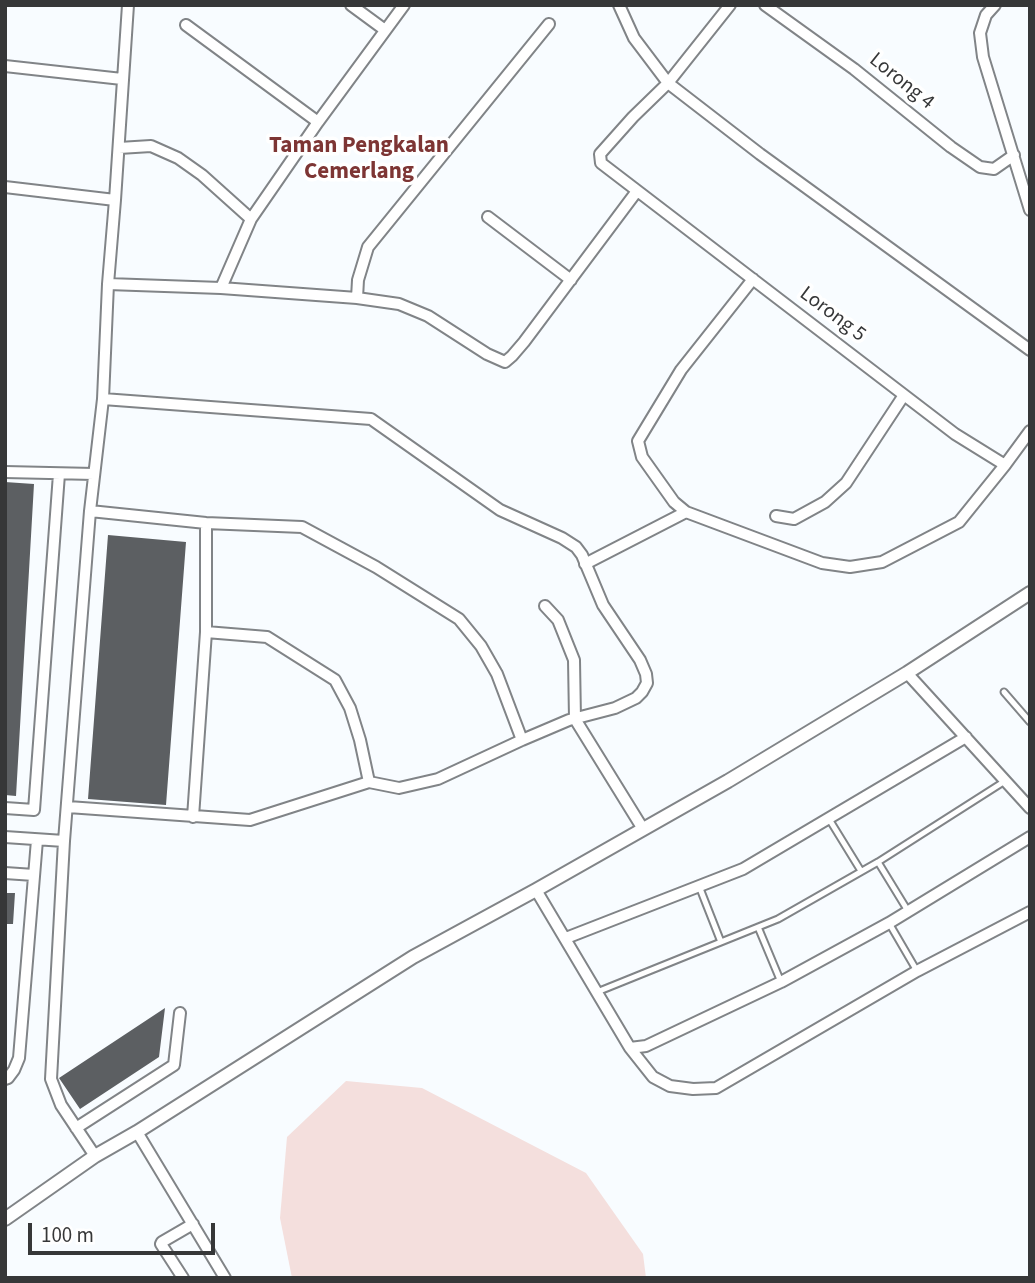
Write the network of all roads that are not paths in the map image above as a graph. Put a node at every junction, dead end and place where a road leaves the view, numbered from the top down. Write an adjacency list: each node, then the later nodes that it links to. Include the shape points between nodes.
1 (128, 5): 12 (street)
2 (351, 5): 10 (street)
3 (404, 5): 10 (street)
4 (620, 5): 13 (street, via 634,38)
5 (730, 5): 13 (street)
6 (765, 5): 16 (street, Lorong 4, via 980,167 994,169)
7 (995, 5): 16 (street, via 980,33 983,57)
8 (548, 24): 27 (street, via 368,247)
9 (186, 25): 14 (street)
10 (385, 30): 14 (street)
11 (5, 66): 12 (street)
12 (122, 79): 15 (street)
13 (668, 83): 18 (street, Lorong 5, via 600,154 601,163); 28 (street)
14 (318, 122): 22 (street)
15 (118, 148): 19 (street); 22 (street, via 151,146 178,159)
16 (1014, 155): 20 (street)
17 (5, 187): 19 (street)
18 (637, 191): 23 (street, Lorong 5); 24 (street)
19 (115, 200): 25 (street)
20 (1030, 210)
21 (488, 218): 24 (street)
22 (251, 219): 26 (street)
23 (753, 279): 29 (street, Lorong 5); 37 (street, via 681,370 638,441 642,457)
24 (570, 280): 27 (street, via 505,362 428,316 399,304)
25 (108, 284): 26 (street); 30 (street)
26 (220, 288): 27 (street)
27 (357, 298)
28 (1030, 349)
29 (904, 395): 32 (street, Lorong 5); 38 (street, via 846,483 825,502 794,519)
30 (103, 399): 35 (street); 40 (street, via 371,419 500,510 576,547)
31 (1030, 431): 32 (street)
32 (1005, 465): 37 (street, via 959,522 882,562 850,567 822,563)
33 (5, 472): 34 (street)
34 (59, 474): 35 (street); 53 (street, via 34,810)
35 (94, 474): 36 (street)
36 (90, 511): 39 (street); 52 (street)
37 (686, 512): 40 (street)
38 (776, 516)
39 (206, 523): 43 (street); 49 (street, via 302,527 459,619 497,674)
40 (585, 564): 46 (street, via 603,605 640,660 647,683 636,698)
41 (1030, 593): 44 (street)
42 (545, 606): 46 (street, via 558,620 574,660)
43 (206, 632): 51 (street, via 267,637 335,680 350,708); 55 (street)
44 (908, 673): 48 (street); 57 (street)
45 (1004, 692): 47 (lane)
46 (575, 719): 49 (street); 57 (street)
47 (1030, 722)
48 (966, 737): 50 (street); 56 (street)
49 (522, 740): 51 (street, via 438,779 399,788)
50 (1005, 781): 54 (street); 62 (lane)
51 (369, 782): 55 (street, via 250,820)
52 (68, 807): 55 (street); 61 (street)
53 (5, 808)
54 (1030, 808)
55 (193, 817)
56 (828, 819): 63 (lane); 66 (street, via 743,869)
57 (643, 829): 67 (street)
58 (5, 837): 60 (street)
59 (1030, 837): 68 (street)
60 (37, 840): 61 (street); 65 (street)
61 (64, 841): 80 (street, via 51,1079)
62 (878, 862): 63 (lane); 68 (lane)
63 (861, 871): 71 (lane)
64 (5, 873): 65 (street)
65 (34, 875): 79 (street, via 19,1058)
66 (699, 886): 72 (street); 73 (lane)
67 (536, 890): 72 (street); 81 (street, via 413,957)
68 (908, 911): 70 (street)
69 (1030, 912): 74 (street)
70 (889, 923): 74 (lane); 75 (street)
71 (758, 927): 73 (lane); 75 (lane)
72 (566, 938): 76 (street)
73 (721, 942): 76 (lane)
74 (917, 971): 78 (street, via 716,1088 670,1086 653,1077)
75 (781, 982): 78 (street, via 646,1046)
76 (597, 992): 78 (street)
77 (180, 1013): 80 (street, via 174,1065)
78 (630, 1048)
79 (5, 1079)
80 (76, 1128): 82 (street)
81 (136, 1132): 82 (street); 84 (street)
82 (95, 1156): 83 (street)
83 (5, 1219)
84 (193, 1224): 85 (street); 86 (street, via 161,1244)
85 (223, 1277)
86 (183, 1278)

